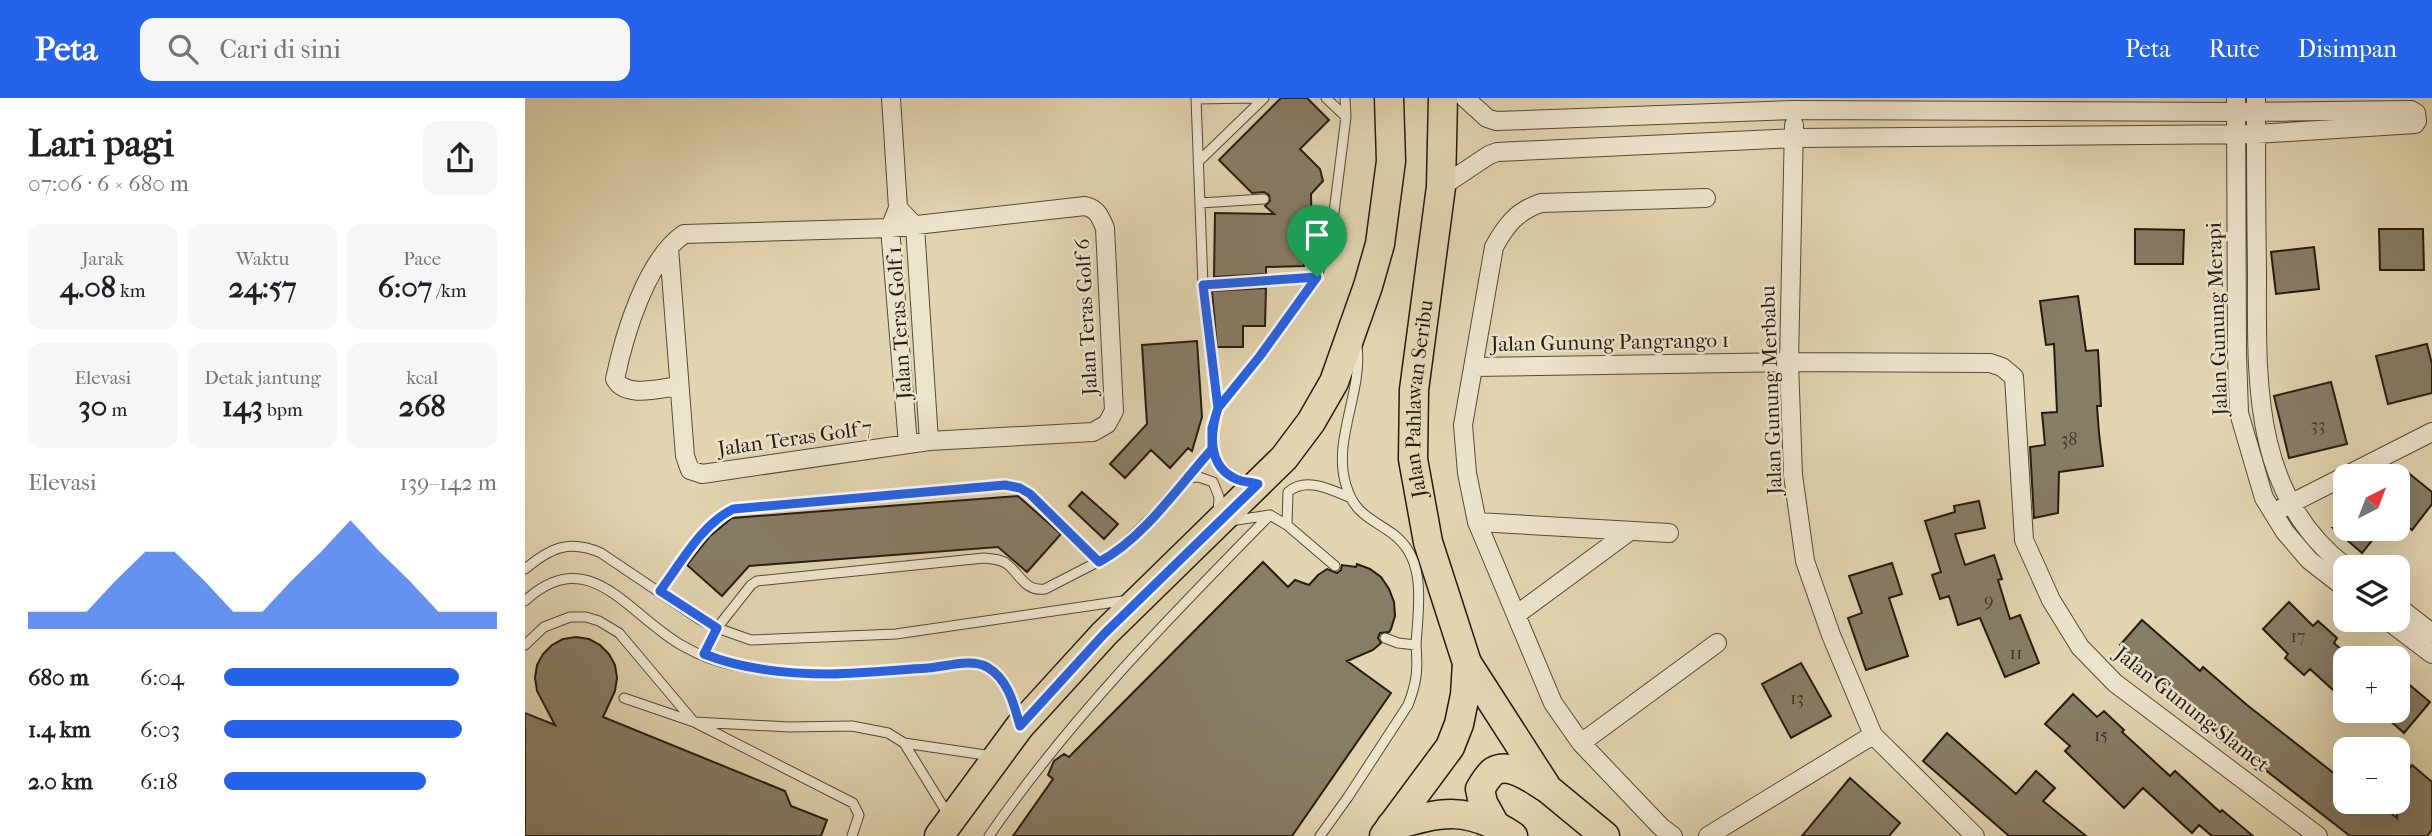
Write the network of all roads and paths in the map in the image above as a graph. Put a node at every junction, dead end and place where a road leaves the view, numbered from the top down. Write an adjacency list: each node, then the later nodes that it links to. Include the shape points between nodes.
1 (891, 98): 22 (street, Jalan Teras Golf 1)
2 (1196, 98): 3 (lane); 17 (lane)
3 (1253, 98)
4 (1264, 98): 17 (lane)
5 (1326, 98): 13 (lane)
6 (1345, 98): 13 (lane)
7 (1389, 98): 28 (main road, via 1391,161 1386,204 1380,244)
8 (1443, 98): 18 (main road, Jalan Pahlawan Seribu)
9 (1465, 98): 10 (street, via 1496,121)
10 (1793, 104): 11 (street); 16 (street, Jalan Gunung Merbabu)
11 (2236, 105): 12 (street); 14 (street, Jalan Gunung Merapi)
12 (2256, 105): 15 (street, Jalan Gunung Merapi); 15 (street, via 2411,110 2417,121)
13 (1346, 117): 26 (lane, via 1332,228)
14 (2237, 134): 15 (street); 16 (street); 41 (street, Jalan Gunung Merapi, via 2239,413 2264,498)
15 (2256, 134): 40 (street, Jalan Gunung Merapi, via 2260,414 2272,461)
16 (1794, 138): 18 (street, via 1493,153); 29 (street, Jalan Gunung Merbabu)
17 (1198, 162): 21 (lane)
18 (1441, 187): 67 (main road, Jalan Pahlawan Seribu, via 1414,390 1413,458 1428,542)
19 (1706, 198): 30 (street, via 1541,203 1519,212 1494,247)
20 (1264, 199): 21 (lane)
21 (1200, 203): 27 (lane)
22 (898, 208): 23 (street, Jalan Teras Golf 1); 24 (street, Jalan Teras Golf 1)
23 (915, 226): 24 (street); 34 (street, Jalan Teras Golf 1); 34 (street, Jalan Teras Golf 6, via 1085,206 1097,212 1105,228 1114,411 1107,424 1093,432)
24 (890, 228): 25 (street, via 684,234); 35 (street, Jalan Teras Golf 1)
25 (669, 248): 31 (street, Jalan Teras Golf 7); 31 (street, via 631,318 615,379 632,391)
26 (1317, 277): 27 (lane); 32 (lane)
27 (1203, 285): 32 (lane)
28 (1355, 325): 38 (main road, via 1334,382 1311,422); 39 (lane, via 1357,369 1342,470)
29 (1789, 362): 30 (street, Jalan Gunung Pangrango 1); 71 (street, Jalan Gunung Merbabu, via 1793,475 1805,561); 86 (street, Jalan Gunung Slamet, via 1990,363 2014,377 2024,540 2051,600 2080,647 2115,683)
30 (1473, 367): 44 (street, via 1463,425)
31 (679, 386): 35 (street, Jalan Teras Golf 7, via 686,462 697,474)
32 (1218, 408): 36 (lane)
33 (2432, 432): 40 (street)
34 (929, 441): 35 (street)
35 (908, 444)
36 (1212, 449): 37 (lane); 38 (lane, via 1220,466 1235,479)
37 (1186, 478): 43 (lane, via 1213,482 1219,496); 49 (lane, via 1115,553)
38 (1258, 484): 43 (main road)
39 (1351, 498): 45 (lane, via 1325,488 1296,486 1288,492); 63 (lane, via 1408,551 1420,593)
40 (2292, 502): 41 (street); 48 (street, Jalan Gunung Merapi, via 2302,522)
41 (2274, 514): 52 (street, Jalan Gunung Merapi, via 2309,561)
42 (1270, 515): 43 (lane); 45 (lane); 80 (lane, via 1143,645 1057,745)
43 (1218, 523): 54 (main road)
44 (1477, 523): 46 (street); 56 (street)
45 (1287, 525): 50 (lane)
46 (1630, 531): 47 (street); 56 (street)
47 (1669, 533)
48 (2333, 558)
49 (1099, 562): 53 (lane, via 1030,494 1005,485 733,509 705,532); 58 (lane, via 1040,590 1026,584 1003,561 984,558 757,581)
50 (1335, 566)
51 (525, 569): 53 (lane, via 557,548 589,548)
52 (2333, 578)
53 (660, 591): 58 (lane)
54 (1140, 598): 58 (lane, via 896,634 751,640); 70 (main road)
55 (525, 601): 65 (lane, via 558,579 595,582 684,647)
56 (1516, 615): 73 (street, via 1553,703)
57 (2410, 616): 60 (street)
58 (717, 628): 65 (lane)
59 (2403, 632): 66 (street)
60 (2432, 632)
61 (1385, 638): 63 (lane)
62 (1717, 643): 73 (street)
63 (1416, 645): 81 (lane, via 1418,671 1408,705)
64 (525, 646): 69 (lane, via 544,627 570,617 599,621 619,633)
65 (704, 654): 70 (lane, via 732,665 820,673 985,665 1011,696)
66 (2432, 654)
67 (1467, 663): 75 (main road); 78 (main road, Jalan Pahlawan Seribu, via 1465,695 1450,747)
68 (624, 698): 69 (lane)
69 (694, 722): 72 (lane, via 852,726 888,733); 79 (lane, via 853,803 859,815)
70 (1020, 726): 74 (main road)
71 (1873, 735): 84 (street); 85 (street, Jalan Gunung Merbabu)
72 (904, 743): 74 (lane); 77 (lane)
73 (1581, 743): 83 (street)
74 (997, 757): 77 (main road)
75 (1548, 789): 76 (main road, via 1522,773 1492,772 1480,789 1483,803); 82 (main road)
76 (1503, 830): 78 (main road, via 1474,816 1457,814)
77 (945, 831)
78 (1388, 831)
79 (852, 836)
80 (989, 836)
81 (1320, 836)
82 (1605, 836)
83 (1673, 836)
84 (1707, 836)
85 (1975, 836)
86 (2318, 836)

